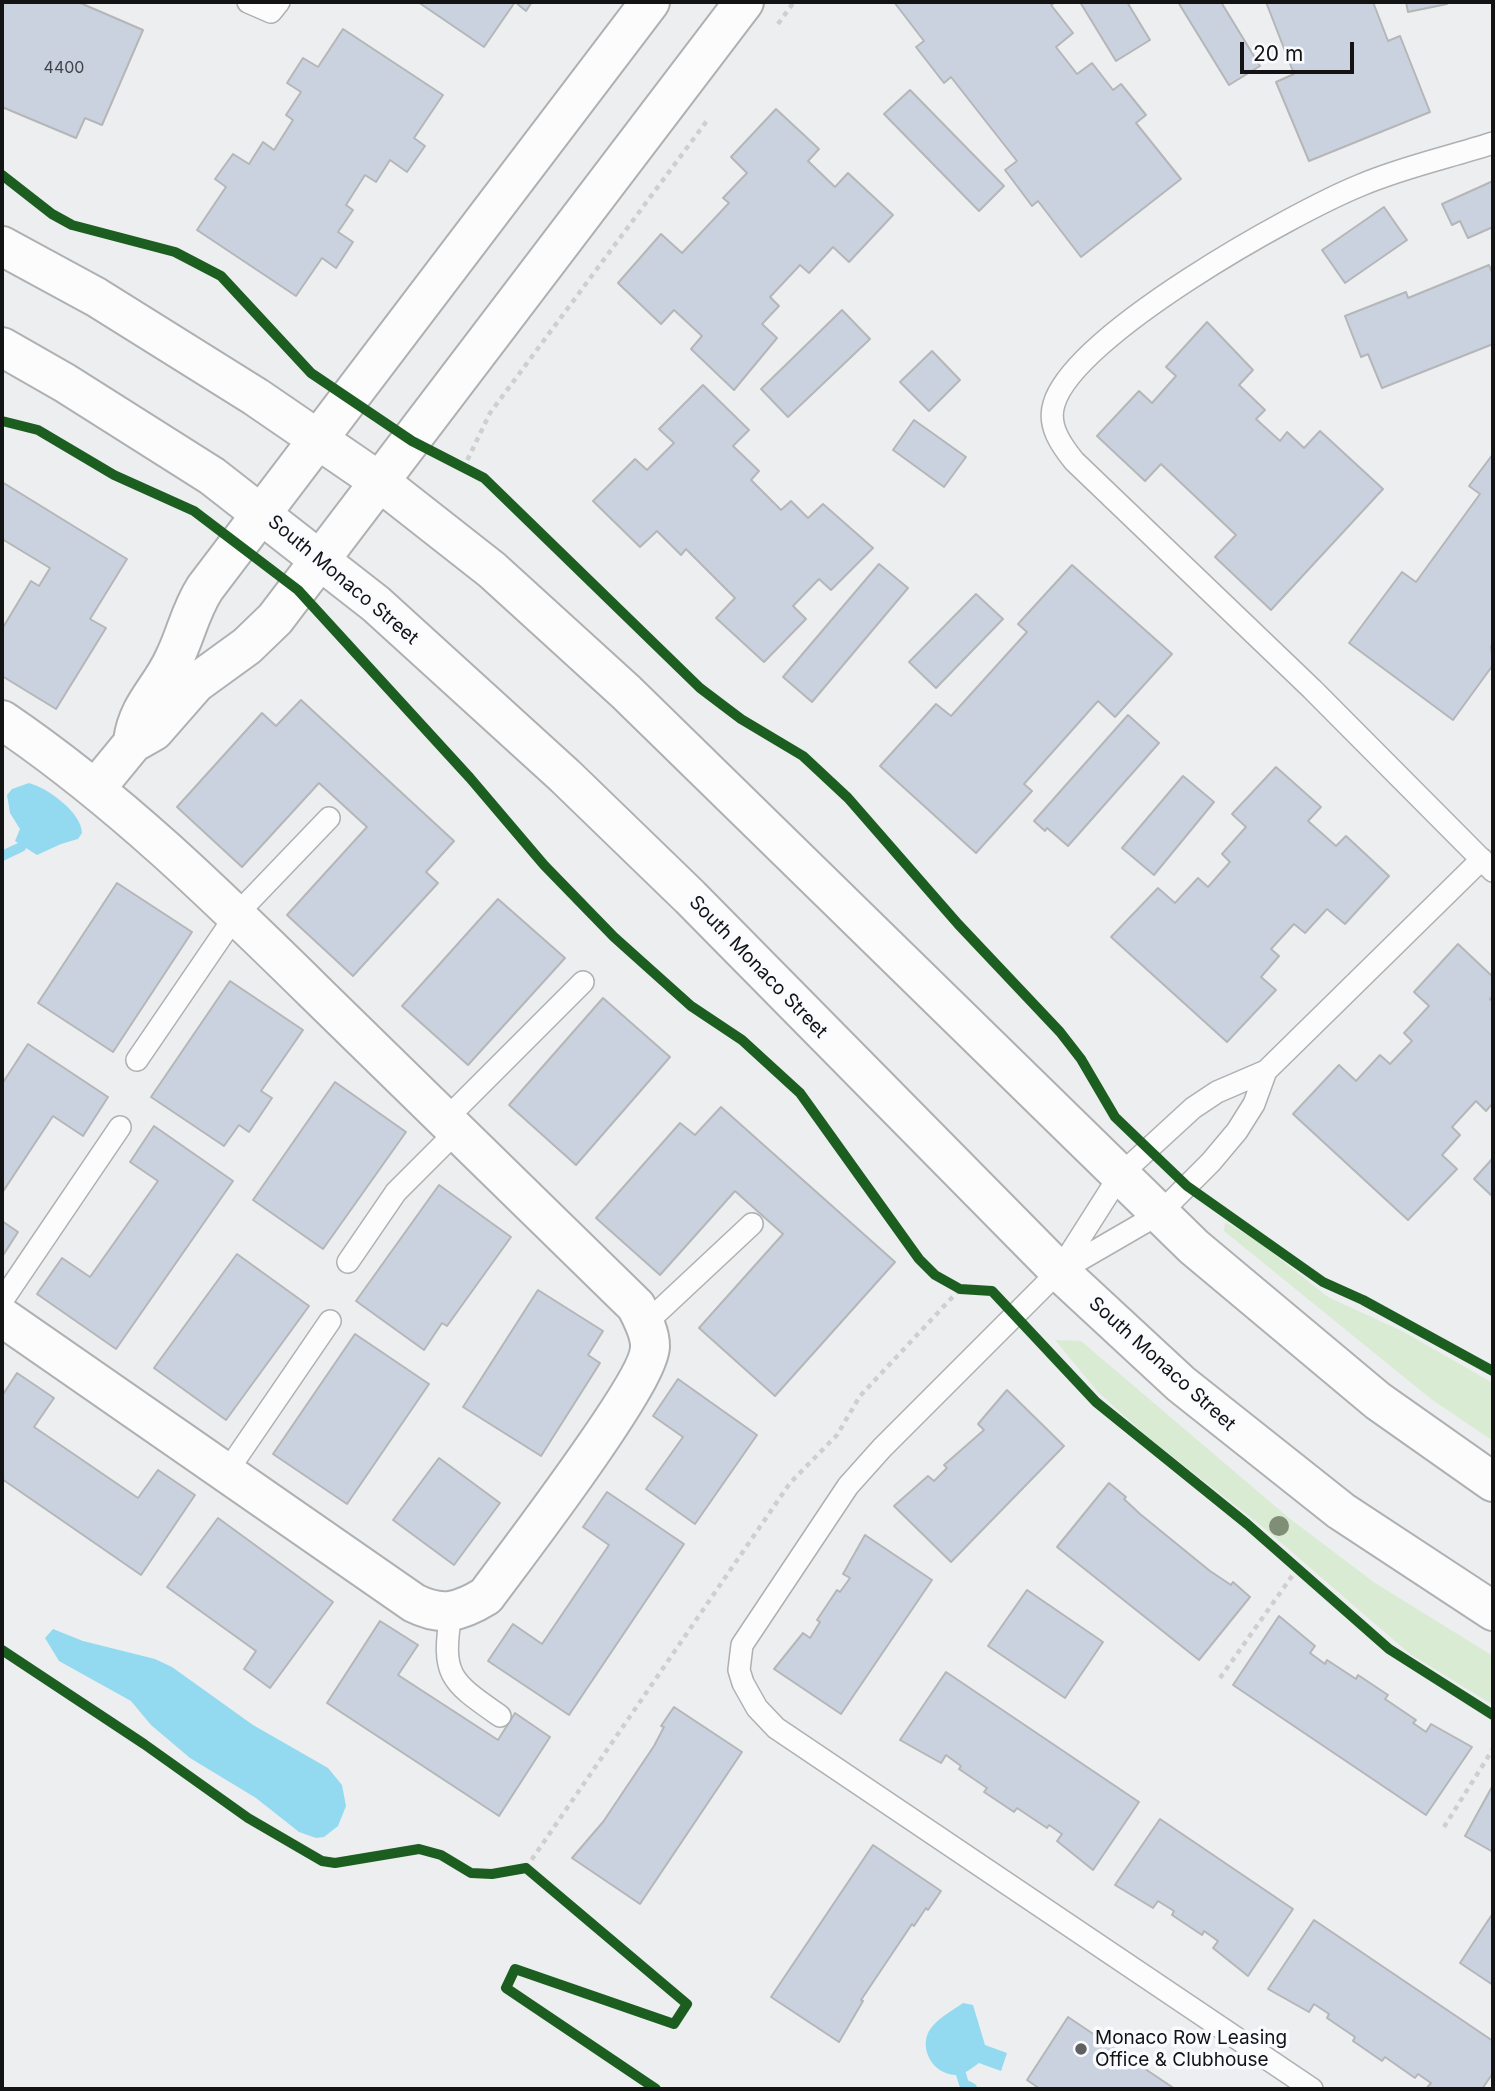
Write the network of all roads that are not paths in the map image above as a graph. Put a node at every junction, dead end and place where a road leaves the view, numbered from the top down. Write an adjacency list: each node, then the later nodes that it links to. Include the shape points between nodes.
1 (248, 2): 2 (lane, via 271,12)
2 (279, 2)
3 (650, 2): 8 (main road)
4 (744, 2): 9 (main road)
5 (1493, 143): 16 (lane, via 1361,185 1213,262 1075,367 1053,406 1057,440 1074,461)
6 (2, 246): 8 (main road, via 96,297)
7 (2, 347): 10 (main road, South Monaco Street, via 212,475)
8 (318, 440): 9 (main road); 10 (main road)
9 (380, 482): 11 (main road); 23 (main road, via 492,570 580,648)
10 (263, 514): 11 (main road, South Monaco Street); 13 (main road, via 195,603 174,660 141,710)
11 (323, 559): 13 (main road, via 265,631 216,666 160,726); 27 (main road, South Monaco Street, via 555,767 690,897)
12 (2, 720): 14 (main road)
13 (133, 743): 14 (main road)
14 (96, 788): 17 (main road, via 159,840)
15 (330, 818): 17 (lane)
16 (1487, 865): 20 (lane)
17 (236, 915): 19 (lane); 21 (main road)
18 (583, 982): 21 (lane)
19 (137, 1060)
20 (1266, 1071): 23 (lane, via 1193,1108); 24 (lane, via 1254,1104 1237,1131)
21 (451, 1126): 26 (lane, via 396,1192); 31 (main road, via 636,1306)
22 (120, 1127): 28 (lane)
23 (1120, 1175): 24 (main road); 27 (lane)
24 (1160, 1214): 27 (lane); 33 (main road, via 1242,1290 1358,1385)
25 (752, 1224): 31 (lane)
26 (348, 1262)
27 (1059, 1271): 34 (main road, South Monaco Street, via 1260,1450 1386,1543); 37 (lane, via 874,1456 831,1510 746,1638 740,1657 743,1683 757,1708 784,1734)
28 (2, 1301)
29 (2, 1317): 32 (main road)
30 (330, 1321): 32 (lane)
31 (645, 1324): 35 (main road, via 651,1347 634,1388 486,1596)
32 (226, 1473): 35 (main road, via 414,1603 432,1612)
33 (1493, 1482)
34 (1493, 1611)
35 (451, 1613): 36 (lane, via 446,1656 453,1677 466,1693)
36 (500, 1716)
37 (1312, 2089)

